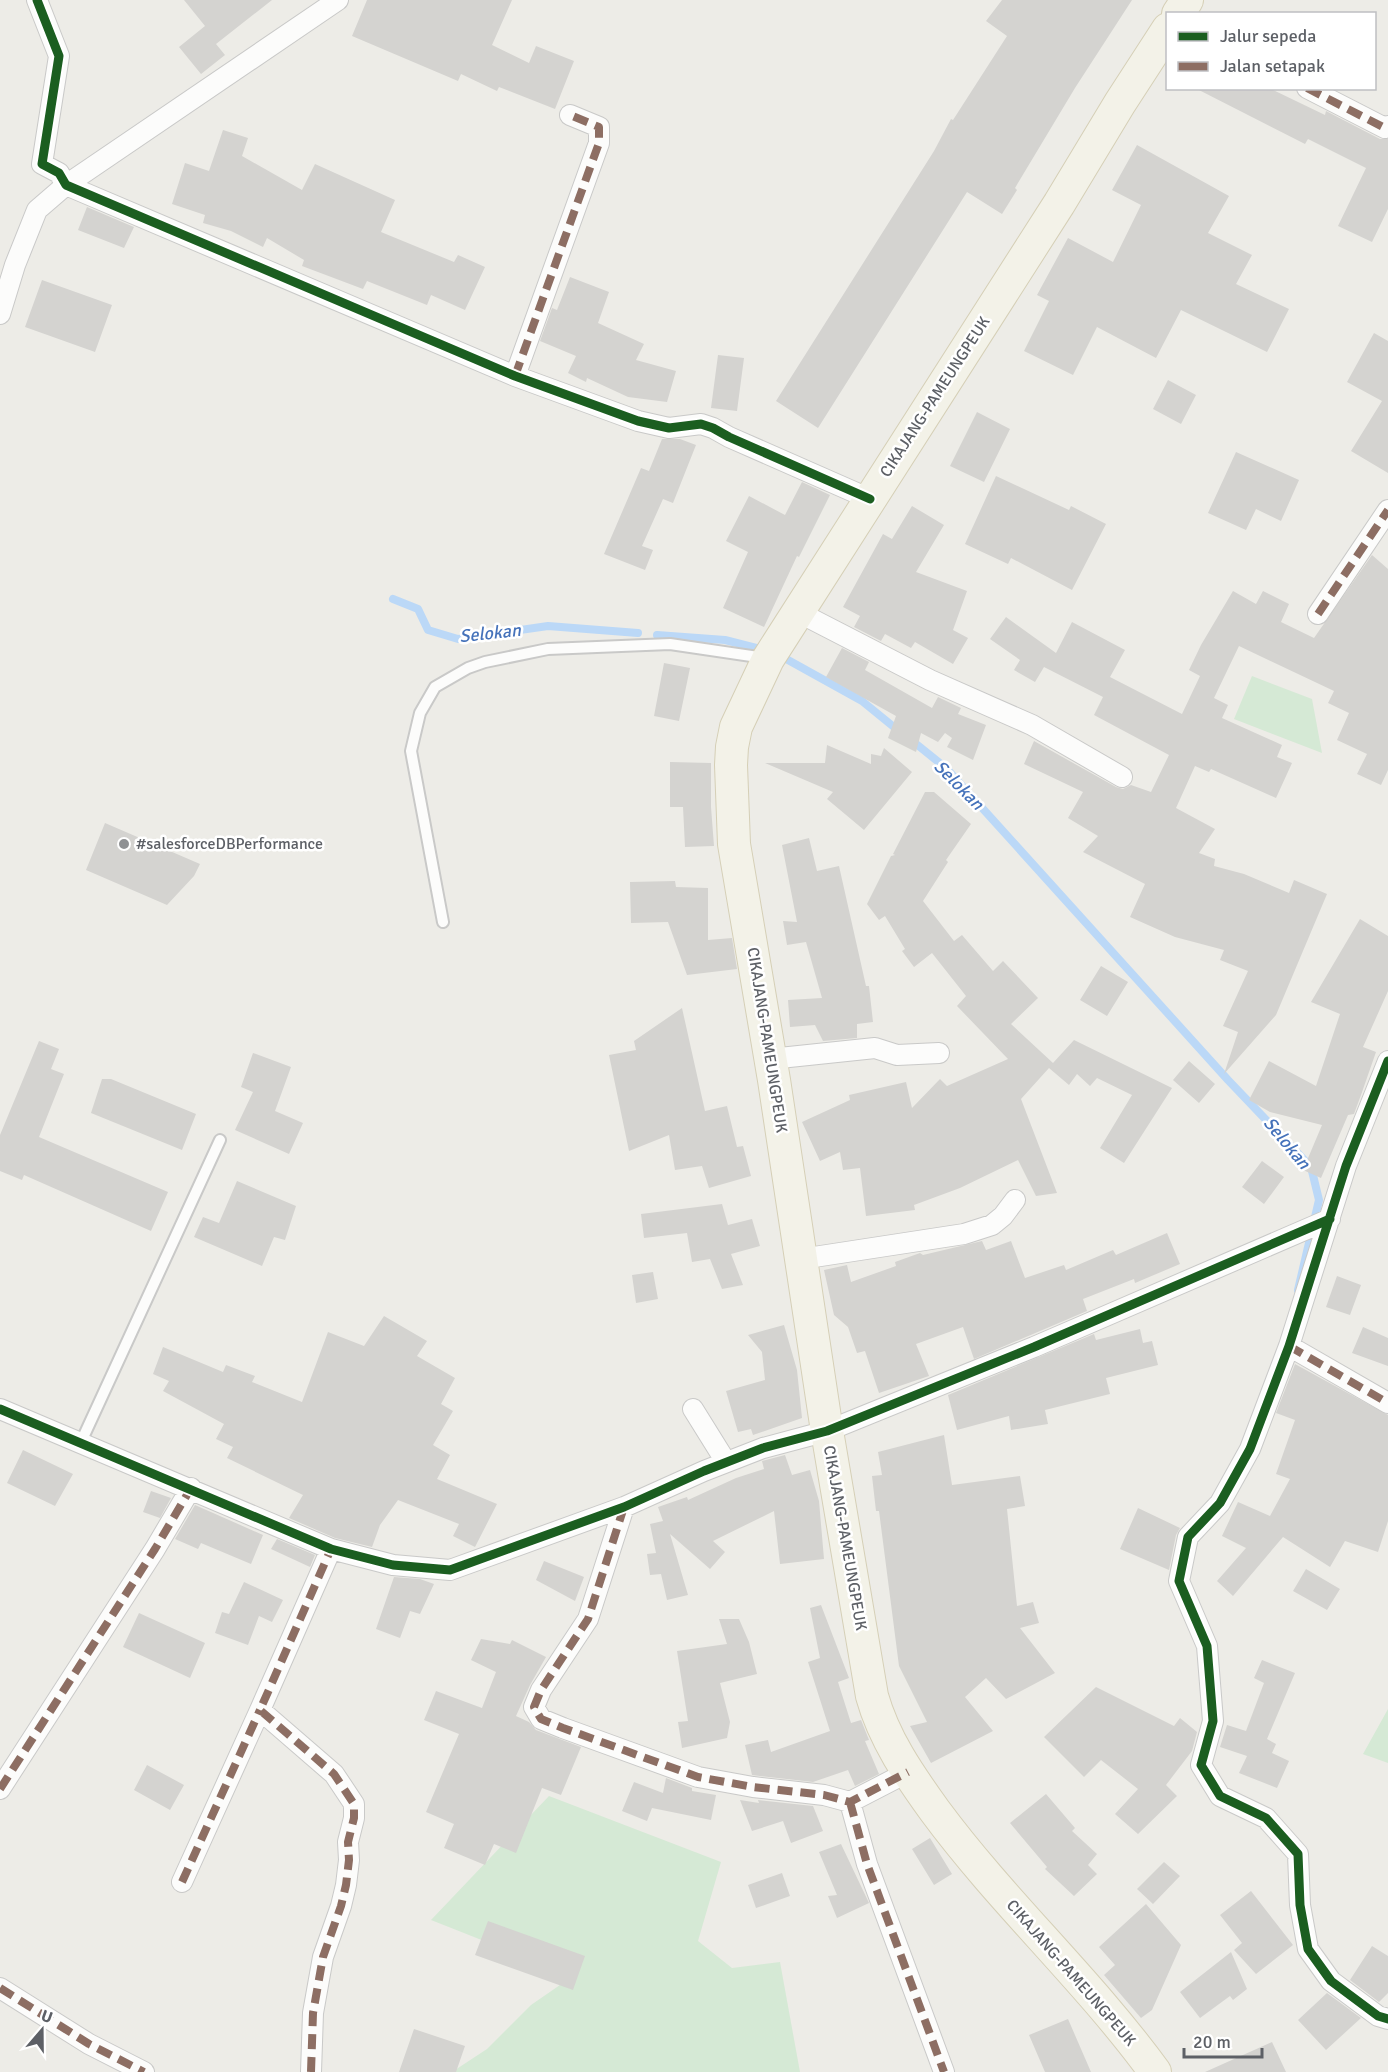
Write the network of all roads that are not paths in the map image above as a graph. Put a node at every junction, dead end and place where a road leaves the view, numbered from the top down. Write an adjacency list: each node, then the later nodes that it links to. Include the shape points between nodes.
1 (37, 0): 7 (street, via 59,56 42,164 59,173)
2 (338, 0): 7 (street)
3 (1166, 31): 10 (main road, CIKAJANG-PAMEUNGPEUK)
4 (1311, 90): 6 (street, via 1385,128)
5 (570, 114): 9 (street, via 599,127 600,143)
6 (1388, 126)
7 (66, 185): 8 (street, via 37,210); 9 (street)
8 (0, 314)
9 (515, 376): 10 (street, via 638,422 669,428 701,424 713,428)
10 (870, 499): 12 (main road, CIKAJANG-PAMEUNGPEUK)
11 (1388, 510): 13 (street)
12 (798, 612): 14 (main road, CIKAJANG-PAMEUNGPEUK); 15 (street, via 930,680 1032,725)
13 (1318, 614)
14 (772, 652): 16 (lane, via 670,644 548,649 485,662 435,687 420,713 411,750); 18 (main road, CIKAJANG-PAMEUNGPEUK, via 736,727 731,765 734,844)
15 (1122, 777)
16 (443, 922)
17 (939, 1053): 18 (street, via 897,1055 875,1048)
18 (770, 1059): 23 (main road, CIKAJANG-PAMEUNGPEUK)
19 (1388, 1060): 22 (street, via 1346,1166)
20 (220, 1140): 29 (lane)
21 (1015, 1200): 23 (street, via 992,1225 964,1234)
22 (1317, 1225): 24 (street); 28 (street)
23 (801, 1259): 28 (main road, CIKAJANG-PAMEUNGPEUK)
24 (1289, 1346): 25 (street); 40 (street, via 1250,1449 1220,1503 1188,1537 1179,1581 1207,1646 1213,1721 1201,1765 1220,1796 1266,1818 1298,1854 1300,1905 1308,1949 1331,1981 1378,2016)
25 (1388, 1403)
26 (0, 1409): 29 (street)
27 (693, 1409): 30 (street)
28 (827, 1431): 30 (street); 35 (main road, CIKAJANG-PAMEUNGPEUK, via 872,1696)
29 (81, 1442): 31 (street)
30 (726, 1462): 32 (street)
31 (190, 1488): 33 (street); 36 (street, via 155,1550)
32 (624, 1507): 33 (street, via 450,1570 393,1565); 37 (street, via 588,1619 534,1707 541,1719 698,1776)
33 (331, 1549): 34 (street)
34 (260, 1710): 38 (street); 42 (street, via 333,1774 354,1804 346,1885 323,1957 313,2013)
35 (908, 1772): 37 (street); 44 (main road, CIKAJANG-PAMEUNGPEUK, via 963,1847)
36 (0, 1789)
37 (850, 1802): 43 (street, via 867,1864)
38 (182, 1882)
39 (0, 1988): 41 (street, via 89,2044)
40 (1388, 2019)
41 (144, 2072)
42 (311, 2072)
43 (944, 2072)
44 (1155, 2072)

